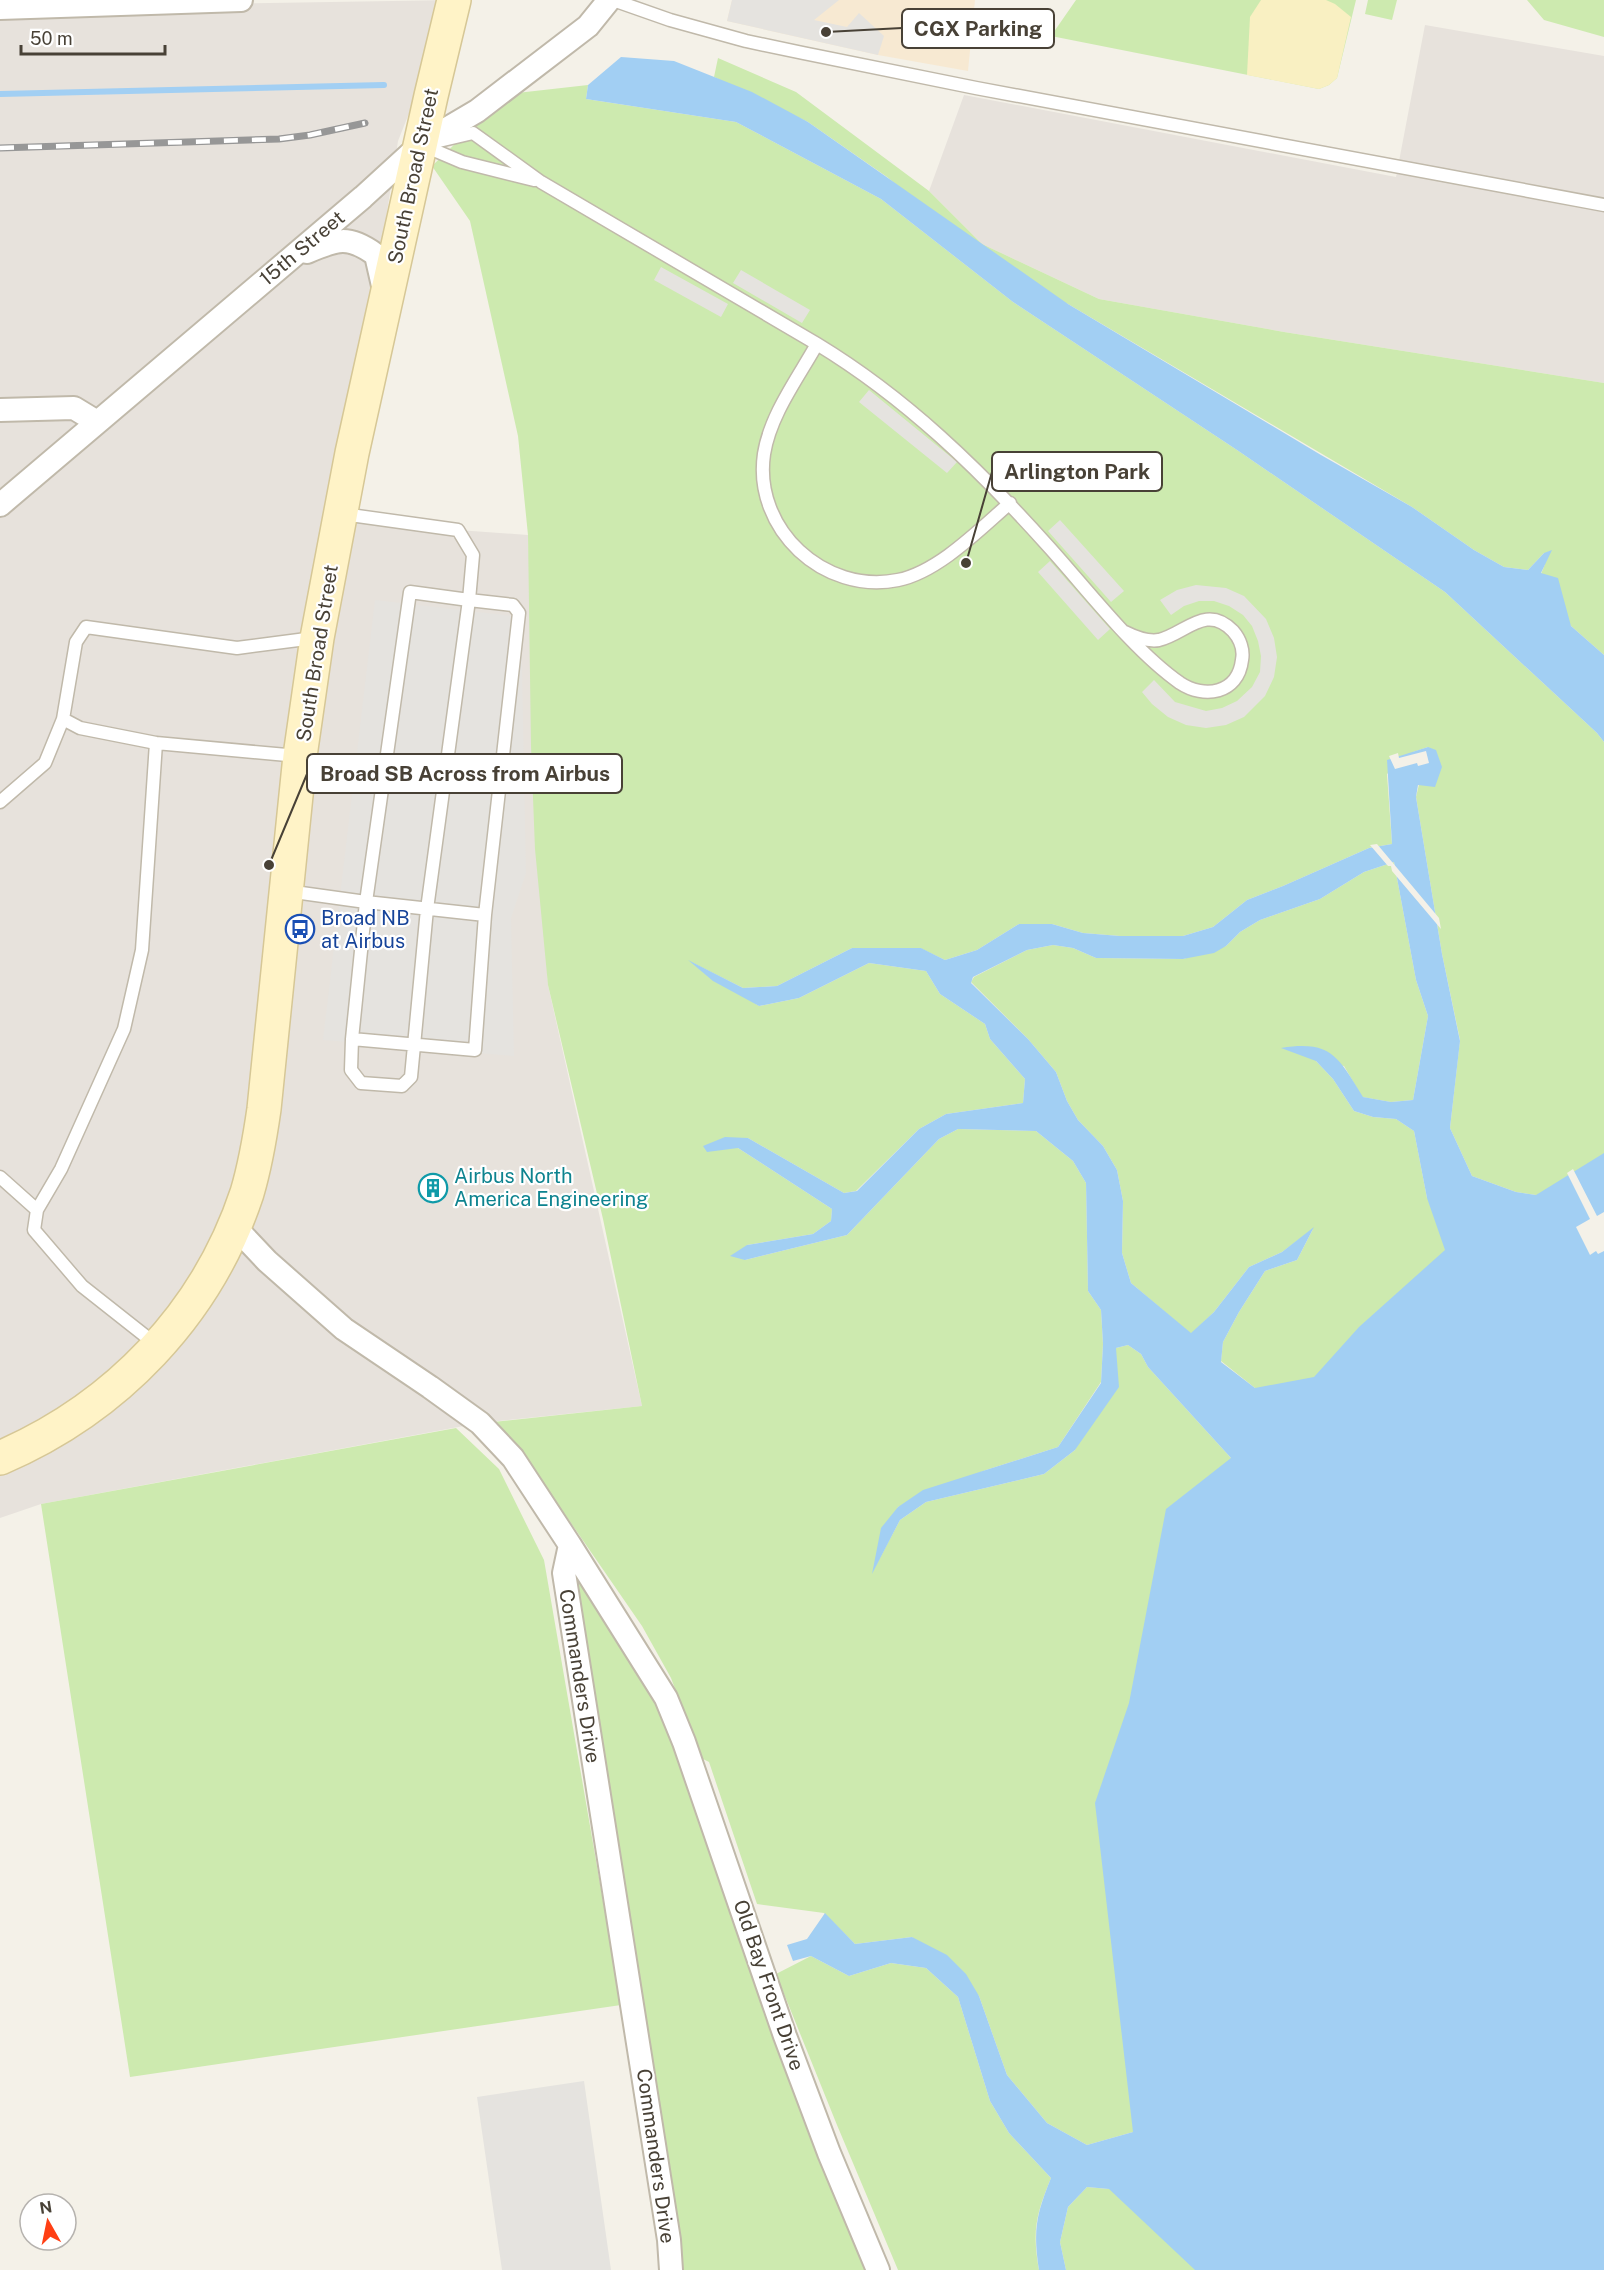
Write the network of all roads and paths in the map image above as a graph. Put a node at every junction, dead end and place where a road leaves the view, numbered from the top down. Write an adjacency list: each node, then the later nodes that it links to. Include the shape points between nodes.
1 (241, 0): 4 (street)
2 (454, 0): 5 (street, South Broad Street)
3 (611, 0): 5 (street, 15th Street, via 588,26 477,111); 7 (lane, via 746,41 803,53)
4 (15, 5)
5 (421, 144): 6 (lane, via 462,162); 6 (lane, via 473,133); 8 (street, 15th Street); 9 (street, South Broad Street)
6 (541, 182): 10 (lane)
7 (1604, 205)
8 (284, 263): 9 (street, via 337,241 363,245 376,255); 12 (street, 15th Street)
9 (386, 301): 15 (street, South Broad Street)
10 (817, 344): 13 (lane, via 927,423); 13 (lane, via 769,433 763,475 772,514 795,548 809,560 848,579 898,580 941,559)
11 (0, 410): 12 (street, via 74,408)
12 (98, 422): 14 (street, 15th Street)
13 (1010, 503): 17 (lane)
14 (0, 505)
15 (340, 514): 16 (lane, via 458,530 473,555); 18 (street, South Broad Street)
16 (469, 600): 24 (lane, via 410,592); 25 (lane); 26 (lane, via 513,605 519,613)
17 (1125, 632): 17 (lane, via 1168,674 1201,692 1228,686 1241,668 1243,652 1238,637 1215,621 1193,622 1157,640 1138,639)
18 (317, 638): 19 (lane, via 237,648 86,627 76,642); 21 (street, South Broad Street)
19 (63, 719): 20 (lane, via 80,728); 22 (lane, via 45,764)
20 (156, 743): 21 (lane); 30 (lane, via 142,950 124,1029 91,1107)
21 (300, 756): 23 (street, South Broad Street)
22 (0, 802)
23 (286, 891): 24 (lane); 31 (street, South Broad Street, via 264,1108 257,1153)
24 (366, 902): 25 (lane); 27 (lane)
25 (427, 909): 26 (lane); 28 (lane)
26 (485, 915): 28 (lane, via 475,1050)
27 (352, 1039): 28 (lane); 28 (lane, via 351,1070 361,1083 402,1086 411,1077)
28 (414, 1044)
29 (0, 1177): 30 (lane)
30 (37, 1210): 32 (lane, via 34,1230 82,1286)
31 (234, 1226): 32 (street, South Broad Street, via 191,1305); 34 (street, via 344,1329 480,1424 513,1458)
32 (159, 1346): 33 (street, South Broad Street, via 91,1408)
33 (0, 1458)
34 (570, 1545): 35 (street, Commanders Drive, via 564,1573); 36 (street, Old Bay Front Drive, via 666,1698 789,2047)
35 (671, 2270)
36 (878, 2270)

